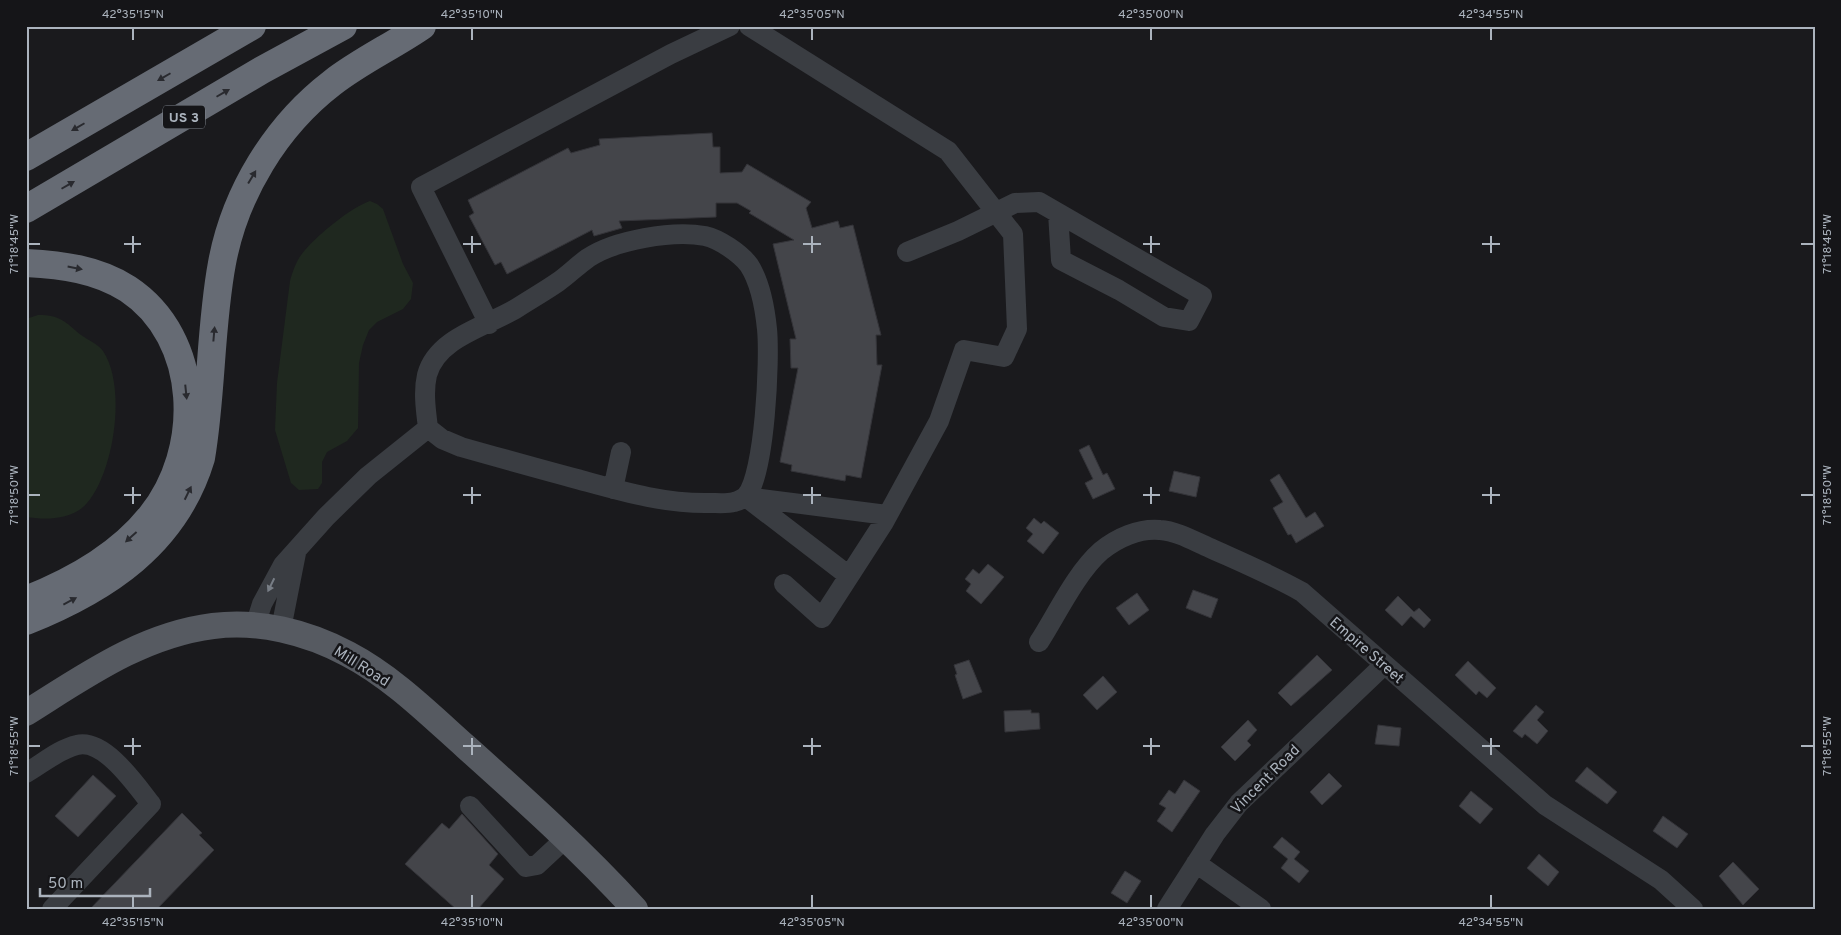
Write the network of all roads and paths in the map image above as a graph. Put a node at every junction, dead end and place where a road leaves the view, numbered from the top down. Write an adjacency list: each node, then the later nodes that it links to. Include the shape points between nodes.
1 (252, 26): 6 (highway, one-way to 6)
2 (342, 26): 7 (highway, US 3, one-way to 2)
3 (422, 26): 22 (highway, one-way to 3, via 78,597 114,575 142,554 170,523 191,486 201,458 222,261 236,212 248,185 277,140 311,101 348,72)
4 (730, 26): 12 (street, via 670,54 421,187)
5 (749, 26): 8 (street, via 948,151)
6 (26, 158)
7 (26, 209)
8 (995, 211): 9 (street, via 1015,202 1039,202); 10 (street, via 958,231); 17 (street, via 1013,234 1017,329 1004,357 964,350 939,421)
9 (1058, 213): 9 (street, via 1202,296 1189,321 1164,317 1061,260)
10 (907, 252)
11 (26, 263): 21 (highway, one-way to 21, via 75,267 102,276 127,288 148,305 165,327 179,355 187,409 178,469 151,516 107,557)
12 (489, 324): 13 (street, via 455,341 436,356 427,375); 16 (street, via 559,281 590,257 613,246 678,234 707,236 732,249 749,265 761,294 767,330 767,405 754,477)
13 (428, 428): 15 (street, via 442,439 461,447); 18 (street, via 368,476)
14 (621, 452): 15 (street)
15 (613, 489): 16 (street, via 694,504 733,503)
16 (746, 497): 17 (street); 19 (street)
17 (887, 515): 19 (street)
18 (297, 551): 23 (street, one-way to 23, via 276,574); 24 (street)
19 (849, 576): 20 (street, via 822,618)
20 (784, 584)
21 (26, 600)
22 (26, 621)
23 (255, 626): 24 (main road, Mill Road); 27 (main road, Mill Road, via 214,626 147,643 116,658)
24 (281, 629): 30 (main road, Mill Road, via 331,646 377,672)
25 (1039, 642): 26 (street, Empire Street, via 1080,576 1100,552 1124,536 1159,530 1213,549 1302,592)
26 (1384, 666): 31 (street, Vincent Road, via 1239,803); 36 (street, Empire Street, via 1545,805 1661,880)
27 (26, 713)
28 (26, 773): 32 (street, via 71,747 80,744 94,746 121,768 152,804)
29 (470, 806): 30 (street, via 526,867 537,865)
30 (566, 838): 33 (main road, Mill Road)
31 (1196, 863): 34 (street, Vincent Road); 35 (street)
32 (52, 909)
33 (635, 909)
34 (1167, 909)
35 (1260, 909)
36 (1693, 909)

